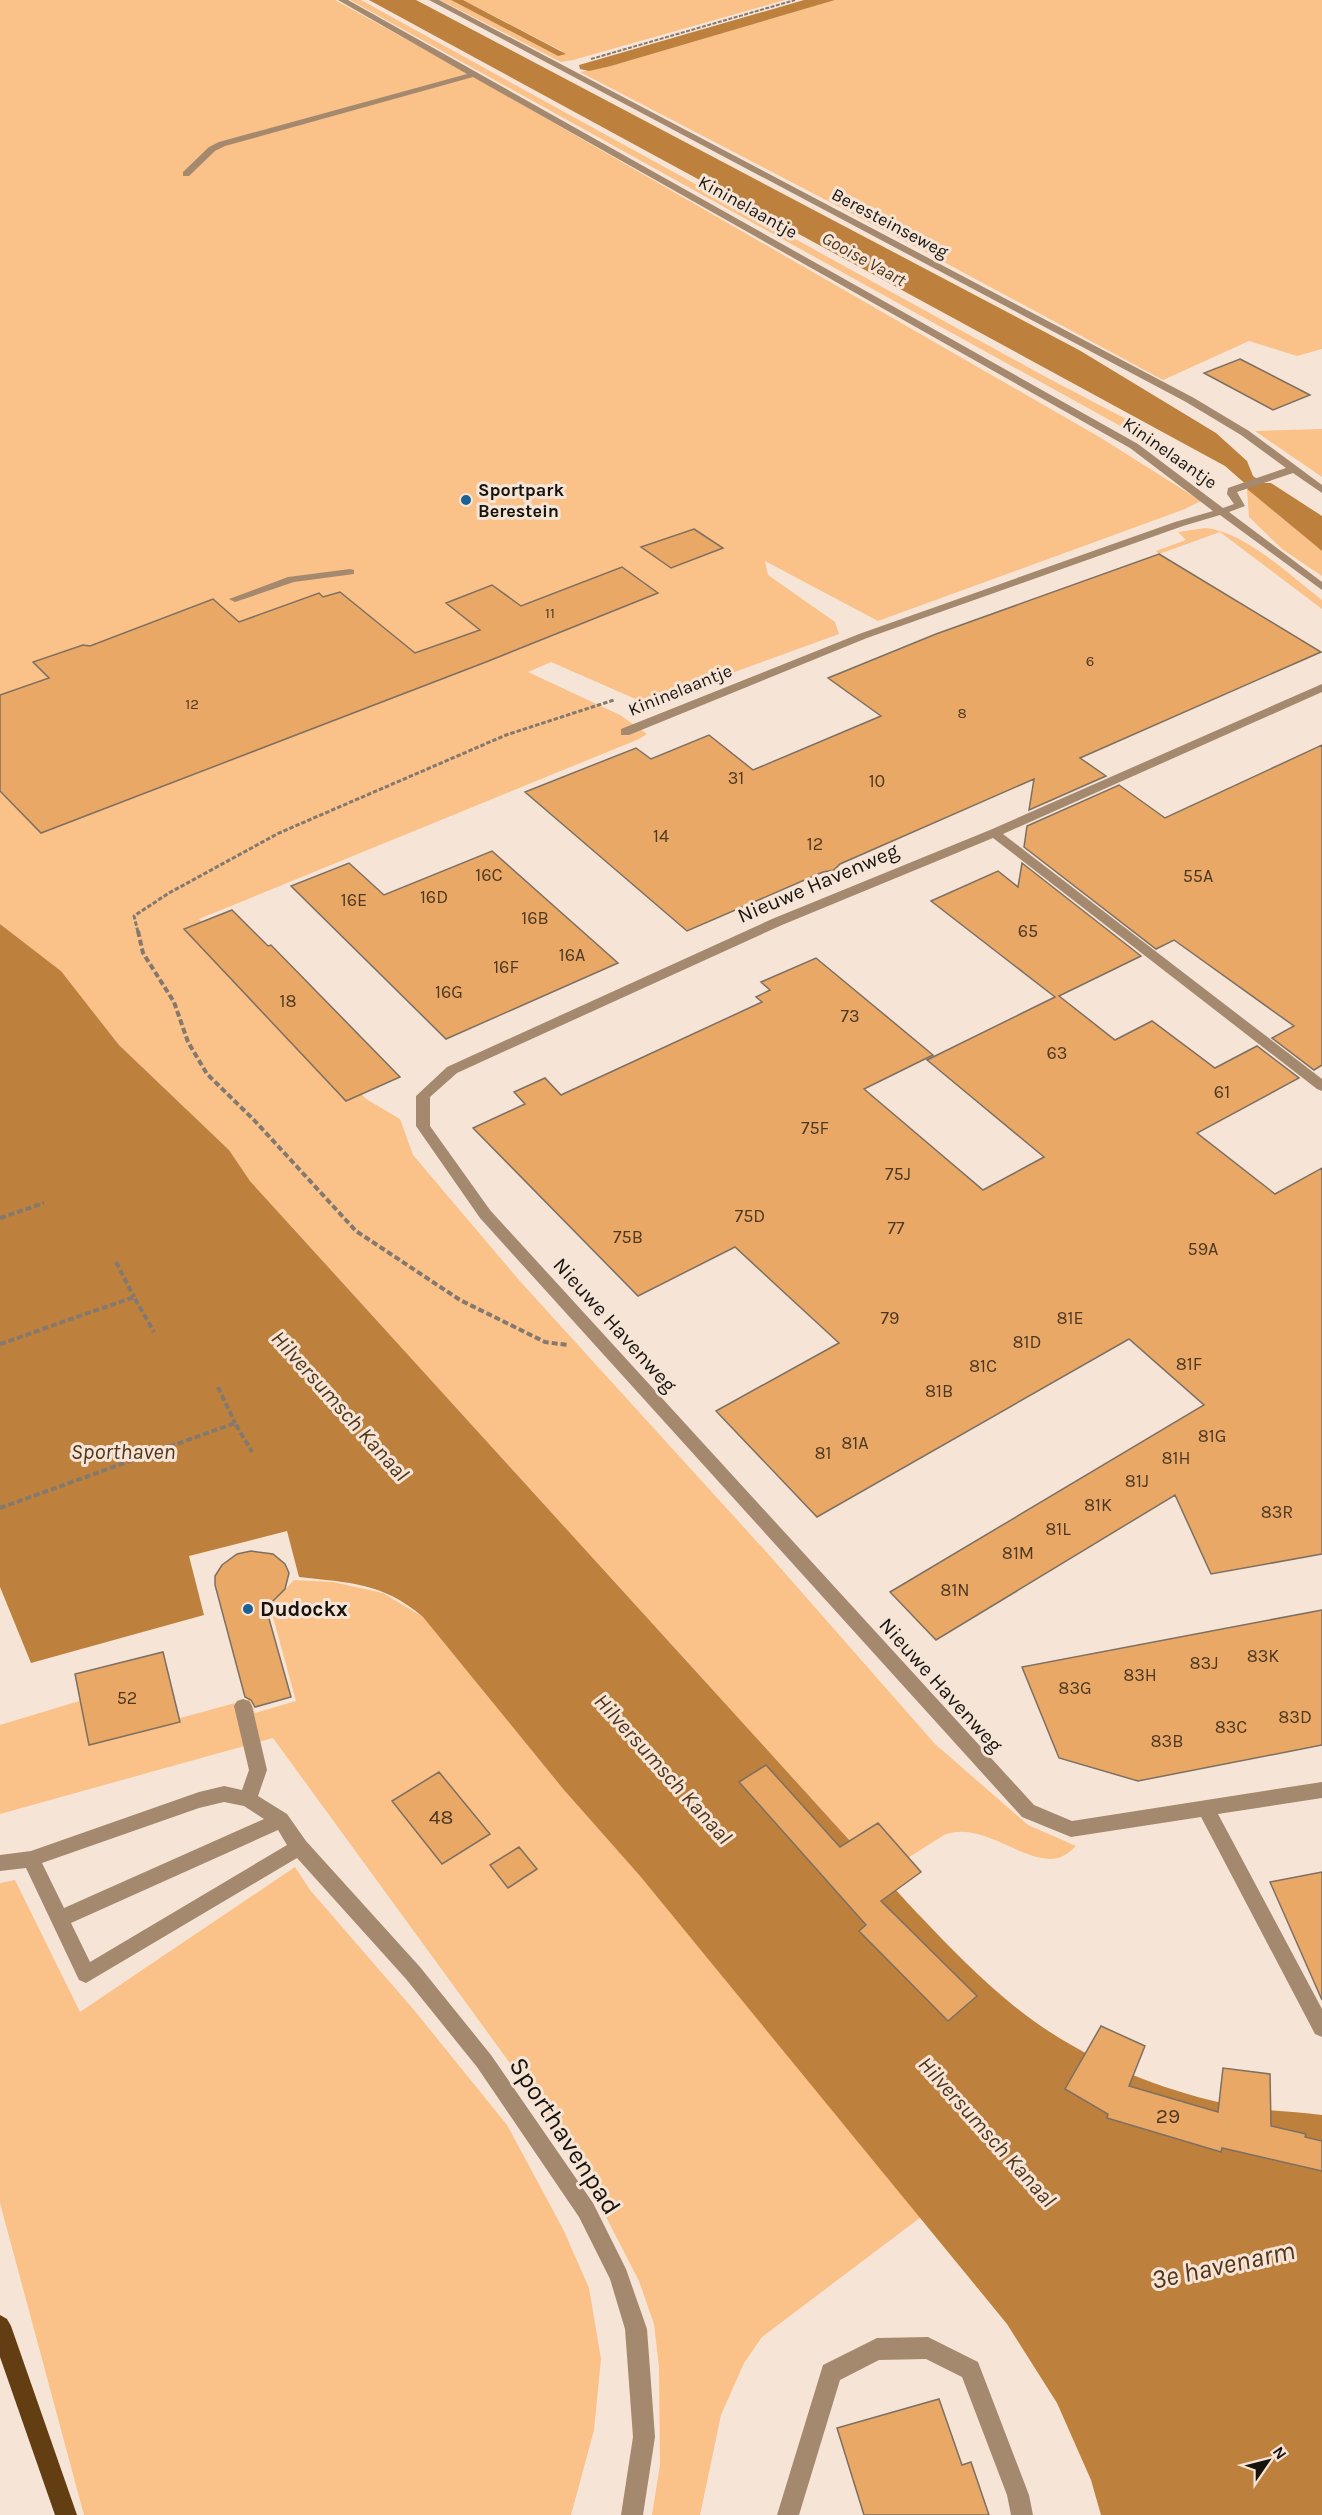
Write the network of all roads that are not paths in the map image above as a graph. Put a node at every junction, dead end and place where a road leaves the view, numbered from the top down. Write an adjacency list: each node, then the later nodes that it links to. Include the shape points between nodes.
1 (342, 0): 3 (street, Kininelaantje)
2 (434, 0): 5 (street, Beresteinseweg, via 1190,400)
3 (476, 74): 4 (street, via 222,144); 7 (street, Kininelaantje, via 1134,446)
4 (186, 174)
5 (1295, 469): 6 (street, Beresteinseweg); 7 (street, Kininelaantje, via 1268,477 1237,494 1240,506)
6 (1322, 490)
7 (1223, 512): 9 (street); 12 (street, Kininelaantje, via 863,636)
8 (350, 572): 10 (street, via 292,579)
9 (1322, 587)
10 (235, 599)
11 (1322, 688): 13 (street, Nieuwe Havenweg)
12 (625, 732)
13 (994, 833): 14 (street); 18 (street, Nieuwe Havenweg, via 777,922 452,1070 423,1096 423,1126 485,1214 1028,1811 1071,1829)
14 (1322, 1086)
15 (243, 1706): 17 (street, via 258,1770)
16 (1322, 1790): 18 (street, Nieuwe Havenweg)
17 (248, 1799): 19 (street, Sporthavenpad); 21 (street, Sporthavenpad, via 224,1794 199,1800)
18 (1206, 1808): 24 (street)
19 (281, 1820): 20 (street, Sporthavenpad); 23 (street)
20 (299, 1847): 23 (street, via 86,1974); 27 (street, Sporthavenpad, via 413,1973 484,2061 586,2210 619,2276 636,2329 644,2437)
21 (31, 1859): 22 (street, Sporthavenpad); 23 (street)
22 (0, 1863)
23 (60, 1919)
24 (1322, 2028)
25 (0, 2326): 26 (main road)
26 (66, 2515)
27 (632, 2515)
28 (788, 2515): 29 (street, via 831,2373 877,2349 928,2348 970,2370)
29 (1022, 2515)

